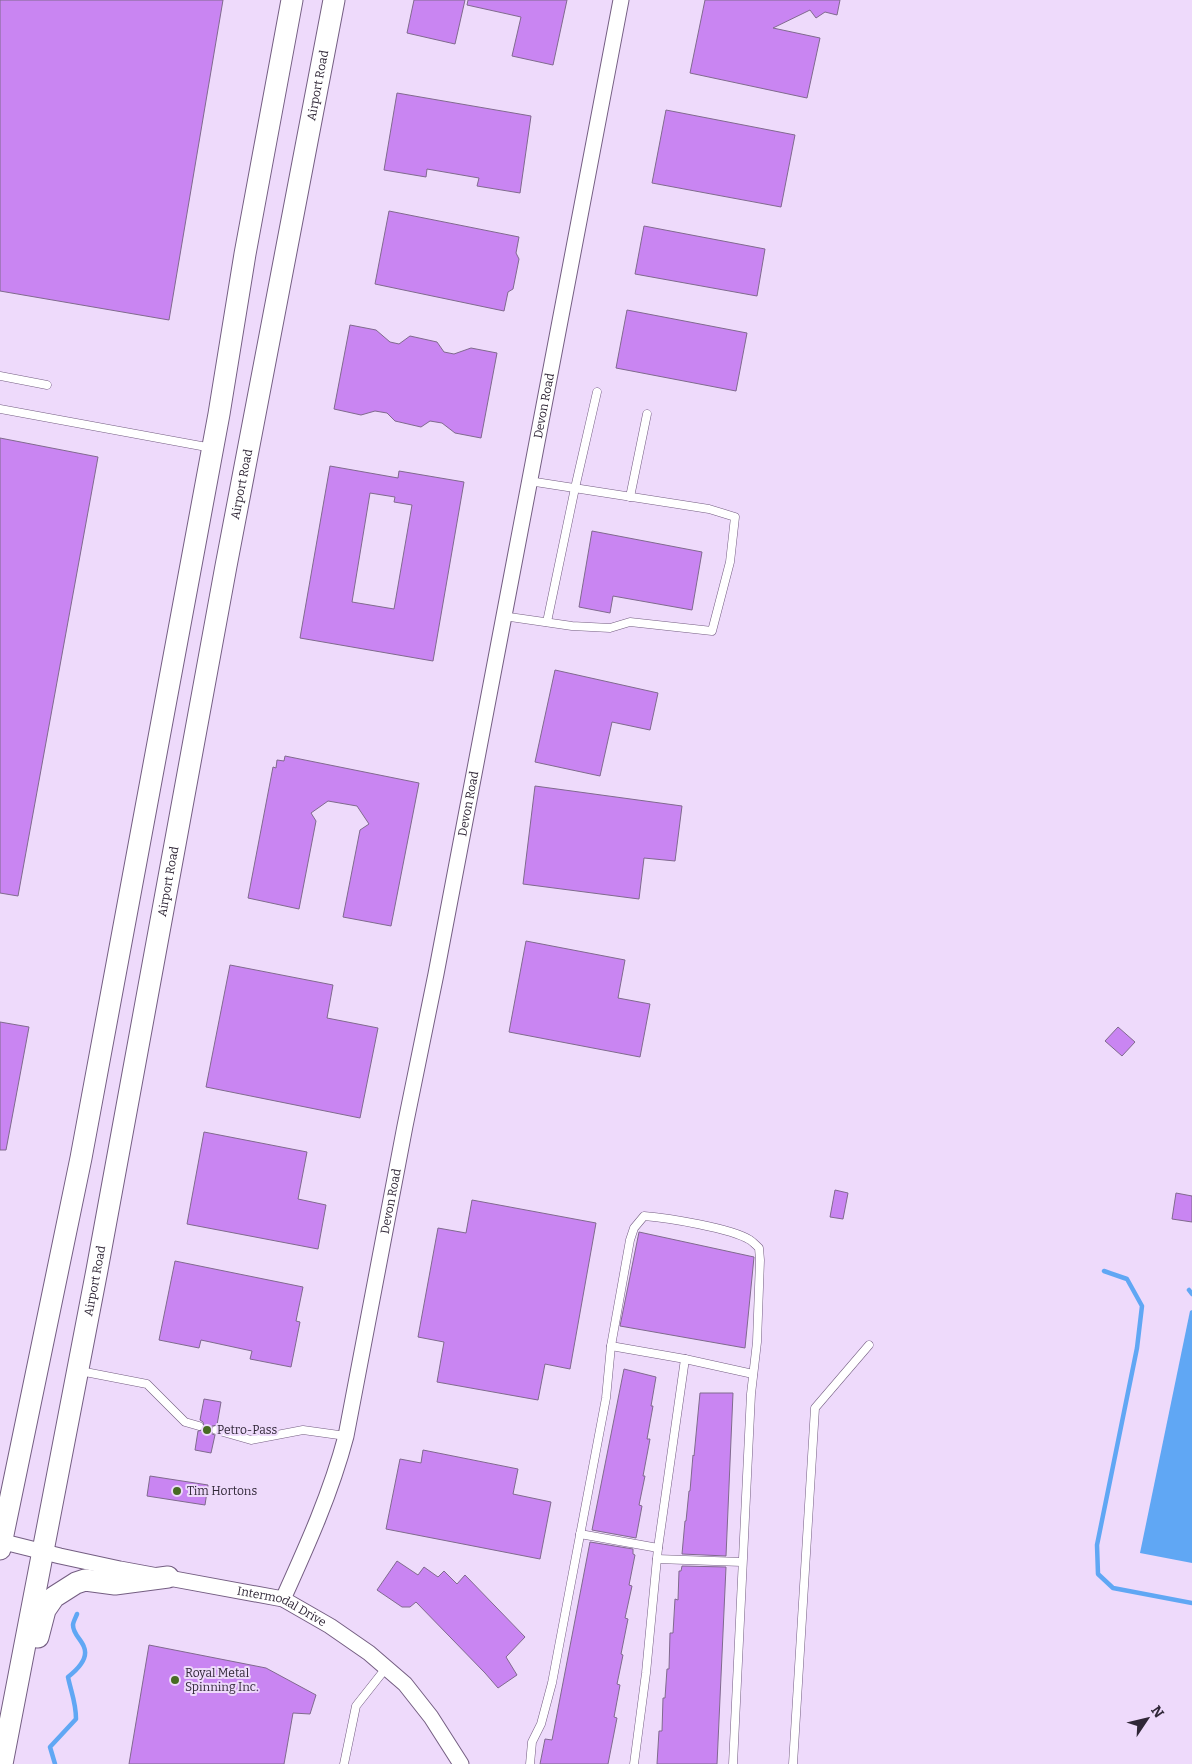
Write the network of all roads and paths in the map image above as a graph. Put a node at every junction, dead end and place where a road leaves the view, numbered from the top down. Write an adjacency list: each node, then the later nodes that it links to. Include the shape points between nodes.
1 (292, 0): 9 (main road)
2 (334, 0): 18 (main road, Airport Road)
3 (621, 0): 10 (street, Devon Road)
4 (0, 376): 5 (lane)
5 (48, 385)
6 (597, 392): 11 (lane)
7 (0, 410): 9 (lane)
8 (647, 414): 12 (lane)
9 (213, 448): 24 (main road, via 81,1158)
10 (529, 481): 11 (lane); 13 (street, Devon Road)
11 (575, 488): 12 (lane); 14 (lane)
12 (630, 497): 14 (lane, via 709,509 735,517 730,562 712,631 630,622 610,628)
13 (504, 616): 14 (lane); 22 (street, Devon Road)
14 (547, 622)
15 (869, 1345): 39 (lane, via 815,1408)
16 (612, 1346): 17 (lane); 19 (lane, via 630,1240 634,1228 644,1216 711,1228 751,1240 759,1248); 23 (lane, via 606,1398)
17 (685, 1359): 19 (lane); 25 (lane)
18 (78, 1370): 20 (lane, via 147,1384 185,1422); 26 (main road, Airport Road)
19 (753, 1374): 28 (lane)
20 (199, 1426)
21 (216, 1430): 22 (lane, via 251,1440 303,1430)
22 (346, 1436): 30 (street, Devon Road, via 337,1470)
23 (580, 1534): 25 (lane); 36 (lane, via 552,1683 541,1724 532,1742)
24 (1, 1544): 26 (street, Intermodal Drive)
25 (658, 1548): 27 (lane)
26 (42, 1551): 29 (street, Intermodal Drive); 32 (main road, Airport Road)
27 (658, 1559): 28 (lane); 37 (lane)
28 (742, 1562): 38 (lane)
29 (168, 1577): 30 (street, Intermodal Drive); 32 (main road, via 115,1584 84,1580 67,1587 45,1610 30,1671)
30 (283, 1599): 31 (street, Intermodal Drive, via 330,1626)
31 (386, 1668): 34 (lane, via 356,1706); 35 (street, Intermodal Drive, via 405,1684 431,1717)
32 (16, 1686): 33 (main road, Airport Road)
33 (2, 1764)
34 (344, 1764)
35 (461, 1764)
36 (530, 1764)
37 (634, 1764)
38 (733, 1764)
39 (793, 1764)

